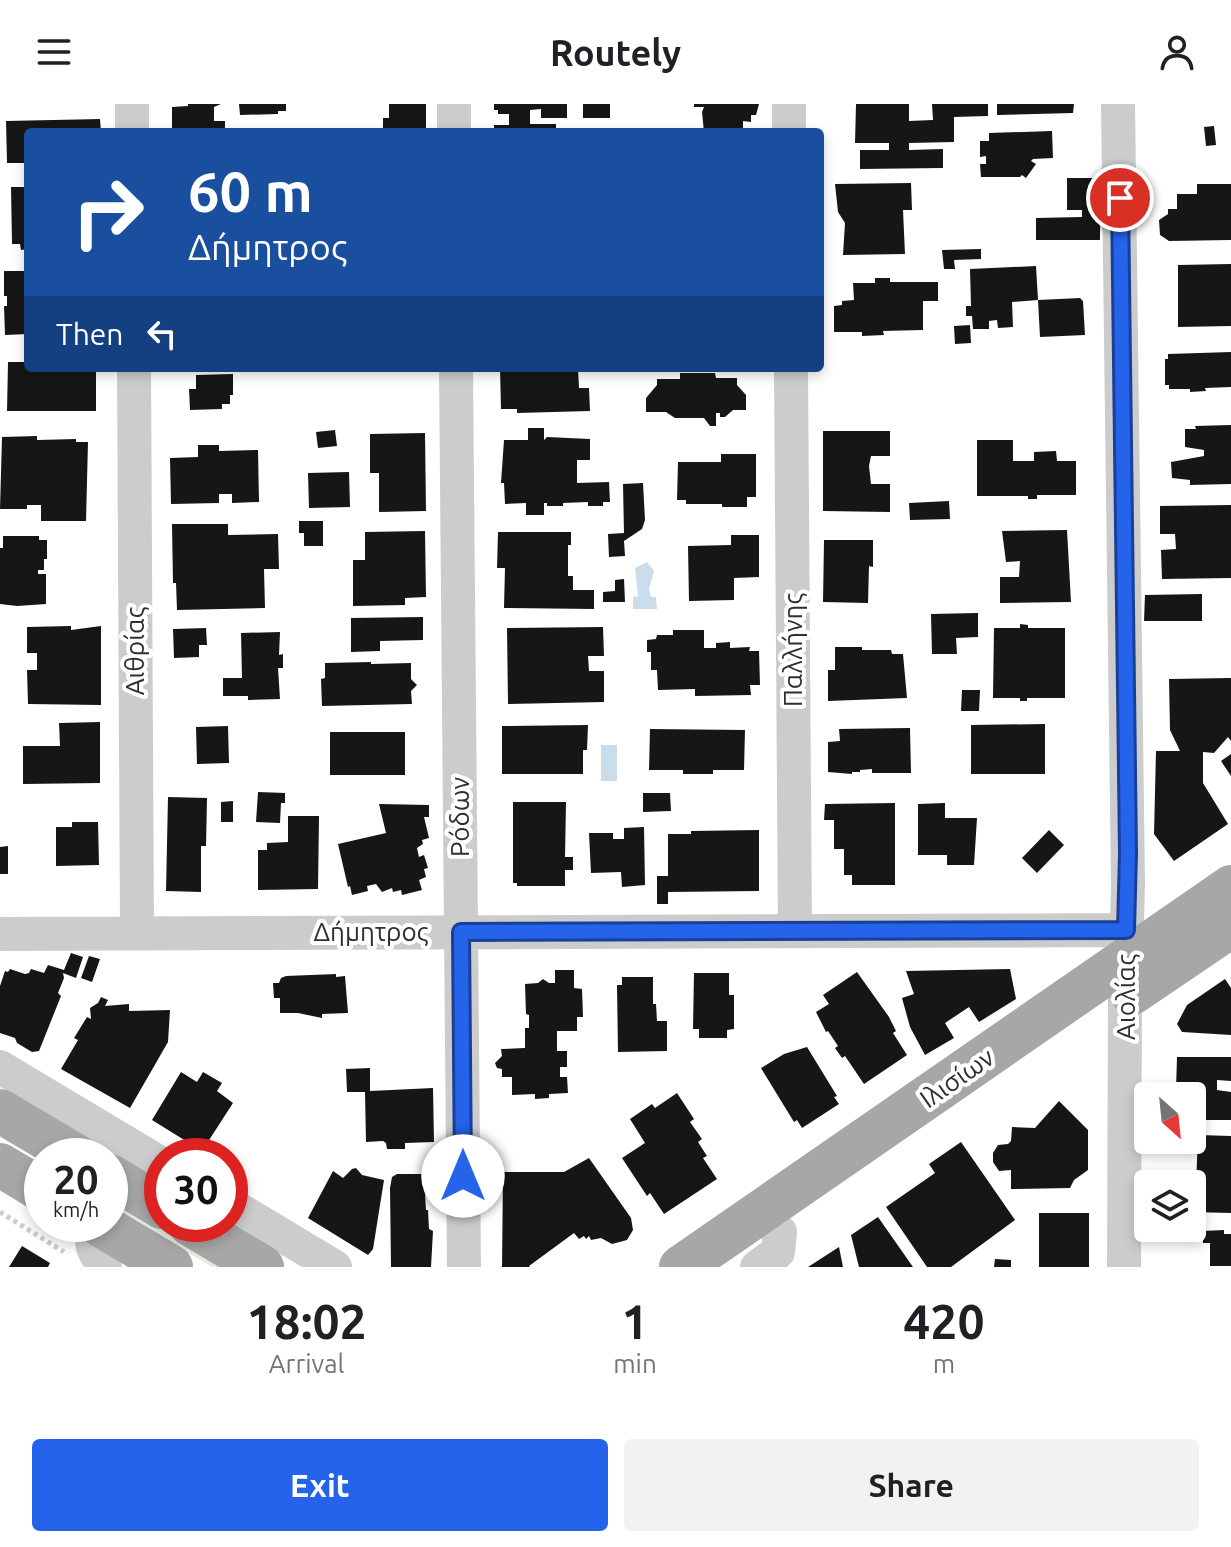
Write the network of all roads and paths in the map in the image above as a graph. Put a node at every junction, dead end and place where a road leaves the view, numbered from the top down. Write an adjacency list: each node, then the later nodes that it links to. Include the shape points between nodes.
1 (132, 104): 5 (street)
2 (454, 104): 6 (street)
3 (789, 104): 7 (street)
4 (1118, 104): 17 (street, Αιολίας)
5 (132, 128)
6 (454, 128)
7 (789, 128)
8 (134, 372): 15 (street, Αιθρίας)
9 (456, 372): 14 (street, Ρόδων)
10 (791, 372): 13 (street, Παλλήνης)
11 (1231, 887): 17 (main road, Ιλισίων)
12 (1231, 926): 17 (main road, Ιλισίων)
13 (795, 931): 14 (street, Δήμητρος); 17 (street, Δήμητρος)
14 (461, 932): 15 (street, Δήμητρος); 32 (street, Ρόδων)
15 (137, 933): 16 (street, Δήμητρος)
16 (0, 934)
17 (1125, 963): 28 (main road, Ιλισίων); 33 (main road, Ιλισίων); 35 (street, Αιολίας)
18 (14, 1092): 19 (main road); 21 (street)
19 (59, 1138)
20 (0, 1165): 22 (main road)
21 (142, 1178)
22 (24, 1179)
23 (0, 1212): 24 (path)
24 (24, 1227)
25 (49, 1242): 26 (path, via 65,1252)
26 (98, 1242): 30 (main road)
27 (244, 1242): 29 (main road)
28 (768, 1250): 34 (main road, Ιλισίων)
29 (268, 1256): 31 (street)
30 (171, 1267)
31 (335, 1267)
32 (464, 1267)
33 (681, 1267)
34 (730, 1267)
35 (1124, 1267)

